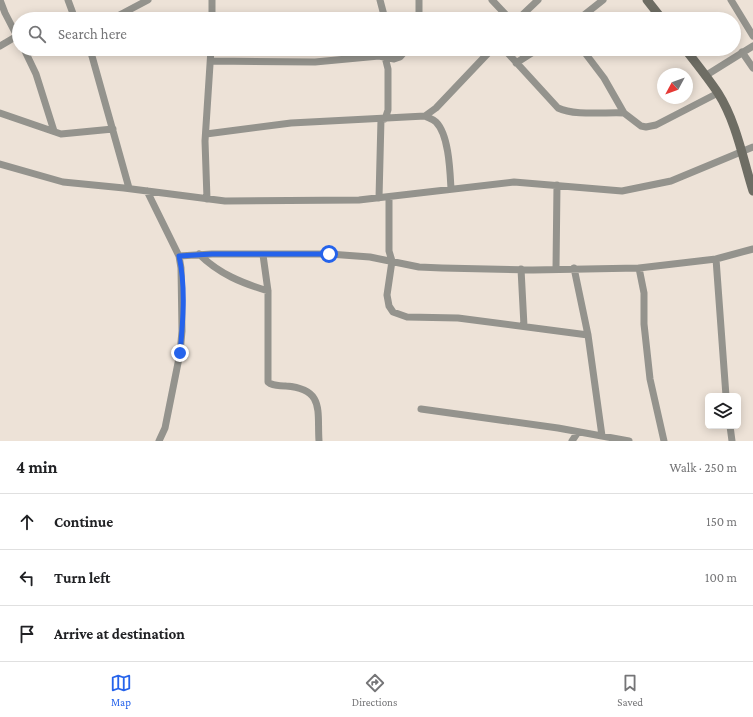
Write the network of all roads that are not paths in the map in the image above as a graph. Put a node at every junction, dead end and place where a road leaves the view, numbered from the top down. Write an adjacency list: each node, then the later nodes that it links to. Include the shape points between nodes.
1 (0, 0): 23 (street)
2 (68, 0): 12 (street)
3 (148, 0): 13 (street)
4 (212, 0): 14 (street)
5 (380, 0): 15 (street)
6 (419, 0): 16 (street)
7 (492, 0): 17 (street)
8 (538, 0): 18 (street)
9 (603, 0): 19 (street)
10 (647, 0): 20 (street)
11 (731, 0): 21 (street)
12 (72, 12)
13 (125, 12)
14 (212, 12)
15 (383, 12)
16 (419, 12)
17 (503, 12)
18 (525, 12)
19 (588, 12)
20 (656, 12)
21 (738, 12)
22 (741, 16): 24 (street)
23 (12, 25)
24 (753, 36)
25 (12, 41): 26 (street)
26 (0, 46)
27 (753, 46): 28 (street)
28 (742, 52): 42 (street)
29 (27, 56): 50 (street, via 36,74)
30 (92, 56): 49 (street)
31 (211, 56): 40 (street)
32 (400, 56): 38 (street)
33 (485, 56): 47 (street, via 436,108)
34 (510, 56): 41 (street)
35 (587, 56): 46 (street, via 604,78)
36 (690, 56): 43 (street)
37 (736, 56): 43 (street)
38 (386, 57): 40 (street, via 362,56 315,62); 48 (street, via 388,110)
39 (525, 57): 41 (street)
40 (211, 61): 51 (street)
41 (516, 62): 46 (street, via 557,108 564,111)
42 (753, 68)
43 (705, 76): 44 (street)
44 (718, 93): 46 (street, via 683,112 646,127 637,125); 53 (street, via 726,107)
45 (0, 113): 50 (street)
46 (624, 113)
47 (425, 116): 48 (street); 57 (street, via 436,122 443,137 449,162)
48 (383, 119): 51 (street, via 291,123); 61 (street)
49 (113, 129): 50 (street, via 61,134); 56 (street)
50 (54, 131)
51 (206, 134): 62 (street)
52 (753, 147): 53 (street)
53 (741, 151): 55 (street, via 671,181 642,188 608,191); 59 (street)
54 (0, 164): 56 (street, via 50,180)
55 (557, 185): 57 (street, via 514,182); 69 (street)
56 (129, 188): 58 (street)
57 (451, 189): 60 (street)
58 (147, 191): 62 (street); 66 (street)
59 (753, 191)
60 (389, 197): 61 (street); 68 (street, via 389,241)
61 (379, 198): 62 (street, via 257,202)
62 (207, 199)
63 (753, 249): 67 (street)
64 (199, 254): 65 (street); 66 (street); 73 (street, via 222,273)
65 (263, 255): 68 (street, via 329,254); 73 (street)
66 (179, 256): 81 (street, via 182,268 180,353 165,428)
67 (716, 259): 71 (street); 76 (street)
68 (392, 261): 72 (street, via 419,267); 74 (street, via 387,295 393,312 407,317 458,318)
69 (556, 268): 70 (street); 72 (street)
70 (574, 268): 71 (street); 75 (street)
71 (639, 268): 85 (street, via 644,293 644,324 650,379)
72 (521, 269): 74 (street)
73 (268, 291): 82 (street, via 268,382 272,385 298,387 314,396 317,402)
74 (524, 326): 75 (street)
75 (588, 335): 80 (street)
76 (726, 393)
77 (421, 409): 79 (street, via 478,415)
78 (730, 429): 86 (street)
79 (578, 432): 80 (street); 83 (street)
80 (602, 436): 84 (street)
81 (159, 441)
82 (319, 441)
83 (572, 441)
84 (629, 441)
85 (664, 441)
86 (732, 441)

